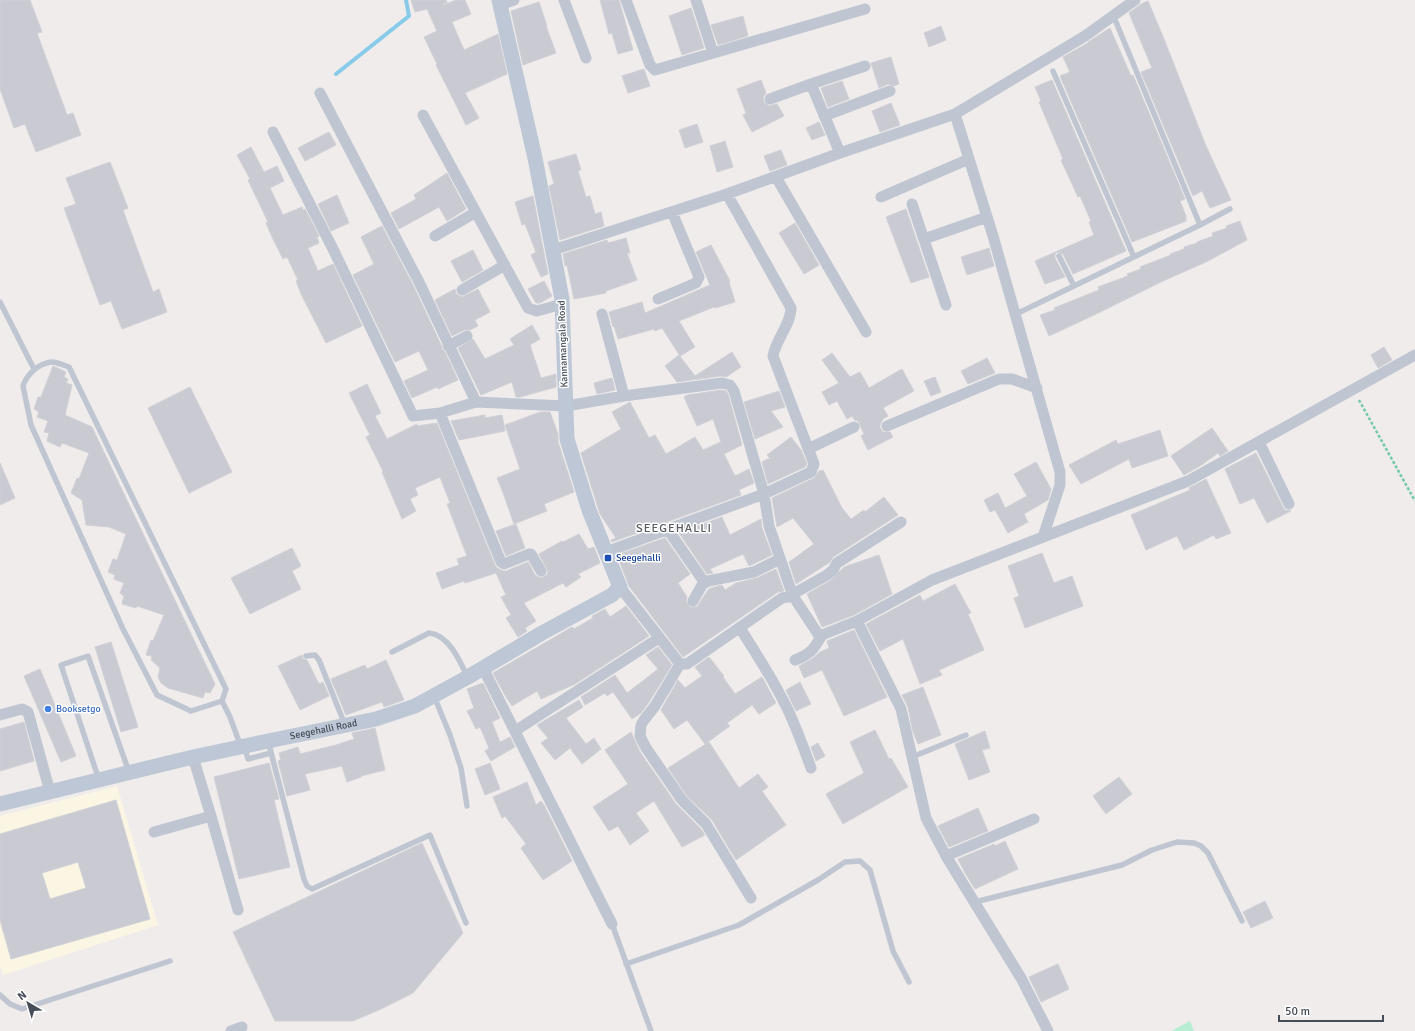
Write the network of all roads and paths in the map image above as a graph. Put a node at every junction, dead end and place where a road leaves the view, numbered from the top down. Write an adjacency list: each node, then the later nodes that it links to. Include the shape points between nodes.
1 (564, 0): 9 (street)
2 (626, 0): 8 (street, via 652,68 655,70)
3 (696, 0): 8 (street)
4 (1135, 0): 16 (street, via 1084,36)
5 (504, 2): 33 (main road, Kannamangala Road)
6 (865, 9): 8 (street)
7 (1116, 22): 30 (lane)
8 (713, 53)
9 (586, 58)
10 (865, 66): 12 (street)
11 (1053, 71): 35 (lane)
12 (811, 84): 15 (street); 18 (street)
13 (890, 91): 18 (street)
14 (320, 93): 47 (street, via 419,282)
15 (770, 99)
16 (955, 114): 20 (street); 21 (street)
17 (422, 115): 27 (street)
18 (824, 116): 20 (street)
19 (273, 132): 55 (street, via 334,249 413,416)
20 (840, 154): 22 (street)
21 (969, 159): 24 (street); 29 (street)
22 (776, 177): 23 (street); 45 (street)
23 (727, 194): 28 (street); 59 (street, via 791,308 772,356)
24 (881, 197)
25 (912, 204): 32 (street)
26 (1230, 209): 30 (lane)
27 (476, 212): 31 (street); 36 (street)
28 (672, 212): 33 (street); 39 (street, via 699,277 696,282)
29 (987, 217): 32 (street); 44 (street)
30 (1200, 225): 35 (lane)
31 (435, 236)
32 (924, 239): 42 (street)
33 (553, 250): 41 (main road, Kannamangala Road)
34 (1059, 256): 37 (lane)
35 (1134, 257): 37 (lane)
36 (505, 265): 38 (street); 41 (street, via 528,308 537,311)
37 (1074, 286): 44 (lane)
38 (462, 290)
39 (658, 298)
40 (0, 302): 49 (lane)
41 (562, 304): 54 (main road, Kannamangala Road)
42 (946, 305)
43 (602, 314): 52 (street)
44 (1016, 314): 50 (street)
45 (866, 332)
46 (467, 336): 47 (street)
47 (448, 346): 53 (street)
48 (1415, 355): 51 (street)
49 (34, 369): 84 (lane, via 51,362 69,367 226,689); 84 (lane, via 23,386 31,425 123,629 157,696 191,711)
50 (1037, 388): 56 (street, via 1012,379 999,379); 65 (street, via 1060,472 1060,485)
51 (1353, 390): 58 (street); 61 (path)
52 (624, 396): 54 (street); 60 (street, via 722,383 730,385 734,391)
53 (476, 402): 54 (street); 55 (street)
54 (566, 406): 66 (main road, Kannamangala Road, via 567,439 589,510)
55 (440, 413): 68 (street, via 501,562 504,564 531,554)
56 (887, 426)
57 (854, 427): 59 (street)
58 (1259, 442): 62 (street); 65 (street, via 1188,481)
59 (808, 449): 60 (street, via 814,464 811,472)
60 (764, 494): 64 (street); 67 (street, via 769,526)
61 (1415, 501)
62 (1289, 504)
63 (901, 522): 71 (street, via 837,563 827,575)
64 (668, 530): 66 (street); 69 (street)
65 (1043, 537): 73 (street, via 932,580)
66 (606, 552): 70 (main road, Kannamangala Road)
67 (780, 560): 69 (street, via 754,572); 71 (street)
68 (541, 571)
69 (705, 583): 72 (street)
70 (620, 587): 76 (street, Kannamangala Road); 81 (main road, Seegehalli Road, via 612,595)
71 (793, 595): 74 (street, via 782,598); 75 (street, via 815,631)
72 (693, 601)
73 (857, 621): 75 (street); 92 (street, via 901,709)
74 (740, 628): 80 (street, via 687,664); 93 (street, via 785,703)
75 (822, 634): 79 (street, via 812,651)
76 (659, 638): 80 (street, Kannamangala Road); 87 (street)
77 (392, 652): 82 (lane, via 429,633 435,634 449,646)
78 (306, 656): 86 (lane, via 315,656 319,660)
79 (795, 660)
80 (680, 664): 103 (street, via 641,725 640,736 682,800 706,824)
81 (483, 668): 82 (main road, Seegehalli Road); 87 (street)
82 (468, 677): 83 (main road, Seegehalli Road)
83 (434, 696): 86 (main road, Seegehalli Road, via 415,706 376,719); 98 (lane, via 461,768)
84 (222, 701): 89 (lane)
85 (0, 715): 96 (street, via 22,709 28,712)
86 (345, 725): 90 (main road, Seegehalli Road)
87 (515, 731): 108 (street)
88 (966, 735): 92 (lane)
89 (243, 747): 90 (main road, Seegehalli Road); 91 (main road, Seegehalli Road)
90 (270, 747): 107 (lane, via 307,886 312,889 430,835)
91 (194, 757): 94 (main road, Seegehalli Road); 99 (street)
92 (912, 757): 102 (street, via 926,818)
93 (811, 768)
94 (129, 773): 95 (main road, Seegehalli Road); 95 (lane, via 88,656 61,665)
95 (99, 780): 96 (main road, Seegehalli Road)
96 (50, 792): 97 (main road, Seegehalli Road)
97 (0, 804)
98 (467, 806)
99 (211, 816): 101 (street); 105 (street)
100 (1034, 818): 102 (street)
101 (154, 832)
102 (946, 856): 104 (street)
103 (751, 898)
104 (975, 902): 106 (lane, via 1122,865 1152,850 1177,842 1194,843 1208,853); 116 (street, via 1021,978)
105 (238, 910)
106 (1242, 921)
107 (466, 923)
108 (612, 924): 110 (lane)
109 (170, 961): 112 (lane, via 22,1009 10,1004)
110 (626, 964): 111 (lane, via 739,925 845,862 860,861 870,870 893,951); 115 (lane)
111 (909, 982)
112 (0, 995)
113 (242, 1027): 114 (street)
114 (231, 1031)
115 (651, 1031)
116 (1048, 1031)

